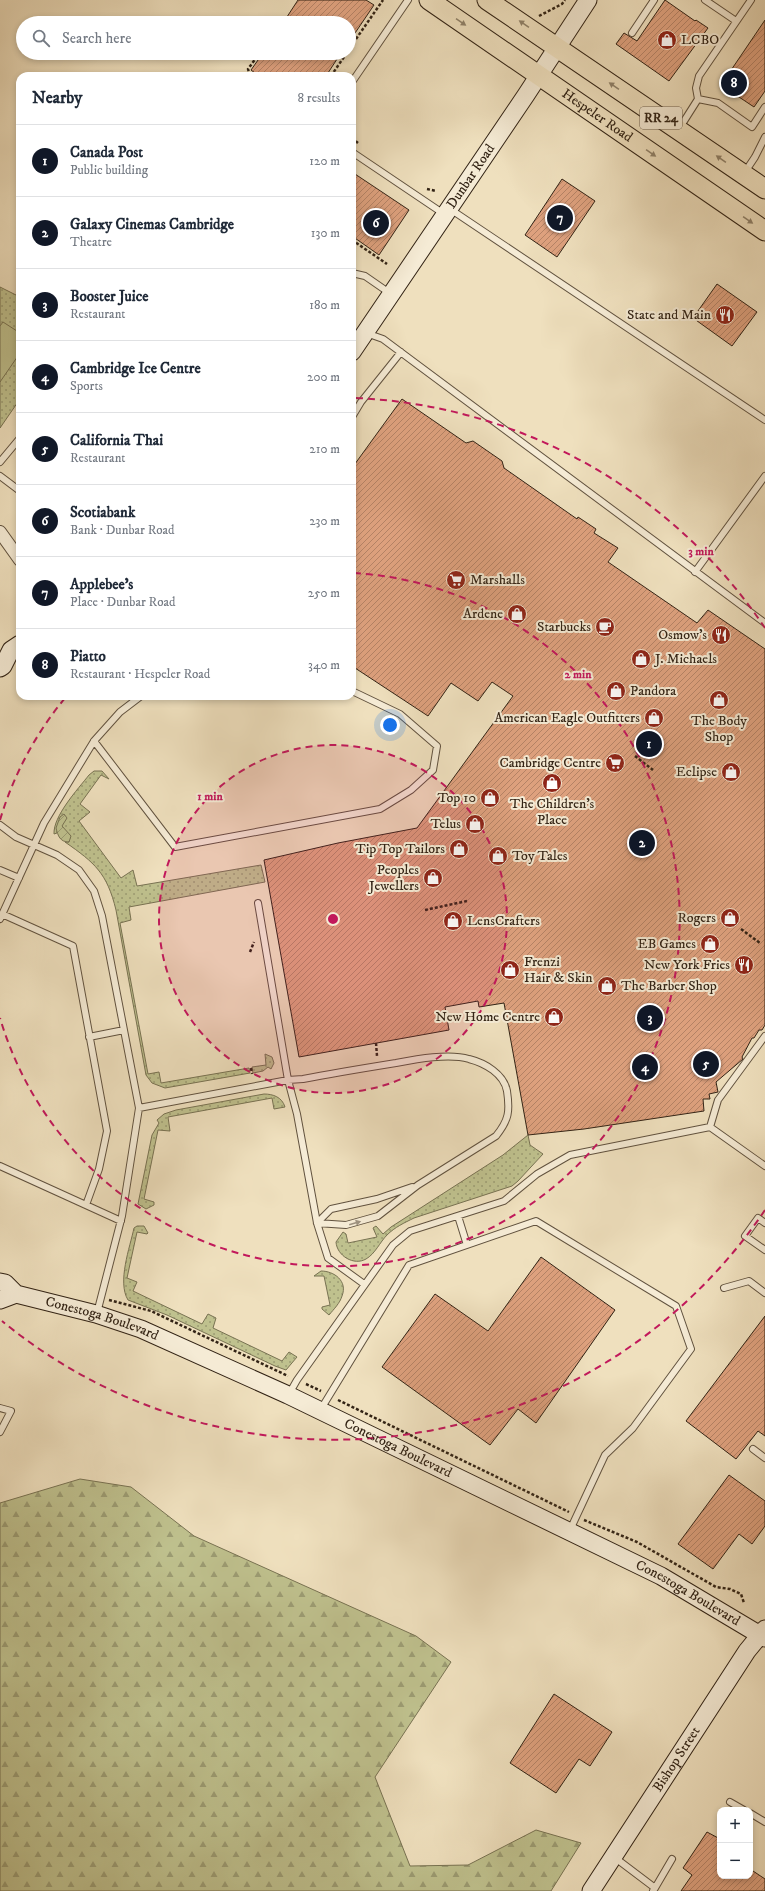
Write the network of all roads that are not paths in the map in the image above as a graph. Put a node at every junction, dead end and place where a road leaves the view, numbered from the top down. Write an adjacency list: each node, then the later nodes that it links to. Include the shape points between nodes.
1 (408, 0): 12 (lane)
2 (429, 0): 11 (main road, Hespeler Road / RR 24, one-way to 11)
3 (487, 0): 10 (main road, RR 24, one-way to 3)
4 (588, 0): 10 (street, Dunbar Road)
5 (654, 0): 9 (lane)
6 (705, 0): 8 (lane)
7 (750, 0): 8 (lane)
8 (736, 21): 13 (lane, via 699,76 696,88)
9 (632, 33)
10 (556, 46): 11 (street, Dunbar Road); 15 (main road, RR 24, one-way to 10)
11 (539, 75): 20 (street, Dunbar Road); 21 (main road, Hespeler Road / RR 24, one-way to 21)
12 (356, 76)
13 (698, 99): 14 (lane, via 718,103 752,127); 15 (lane)
14 (765, 107)
15 (679, 130): 18 (main road, RR 24, one-way to 15)
16 (765, 137): 18 (lane)
17 (356, 155): 20 (lane)
18 (743, 174): 19 (main road, RR 24)
19 (765, 189)
20 (447, 212): 23 (street, Dunbar Road); 28 (lane)
21 (765, 231)
22 (356, 274): 23 (lane, via 365,276)
23 (392, 295): 24 (street, Dunbar Road)
24 (365, 333): 25 (street, Dunbar Road); 26 (lane, via 383,339)
25 (356, 346)
26 (401, 352): 27 (lane); 36 (lane)
27 (356, 410)
28 (765, 420)
29 (16, 443): 30 (lane)
30 (0, 462)
31 (0, 476): 33 (lane)
32 (765, 476): 36 (lane)
33 (16, 488)
34 (0, 532): 35 (street)
35 (16, 554)
36 (695, 572): 37 (lane)
37 (765, 623)
38 (10, 648): 39 (street)
39 (0, 668)
40 (356, 693): 42 (lane, via 400,714 437,746 433,770 411,790 380,809 175,847)
41 (136, 700): 42 (lane, via 120,712)
42 (94, 741): 44 (lane, via 44,822)
43 (0, 825): 44 (lane, via 16,837)
44 (34, 845): 46 (lane); 49 (lane, via 79,870 94,891 102,916)
45 (0, 870): 46 (lane)
46 (19, 878): 48 (lane)
47 (258, 903): 52 (lane)
48 (1, 916): 51 (lane, via 73,946)
49 (124, 1030): 51 (lane); 53 (lane)
50 (765, 1036): 54 (lane, via 718,1100)
51 (89, 1037): 58 (lane, via 107,1130 99,1169)
52 (288, 1080): 53 (lane); 57 (lane, via 431,1057 468,1058 486,1066 499,1076 506,1087 508,1100 509,1113 504,1126 486,1143); 61 (lane, via 297,1114)
53 (139, 1108): 60 (lane)
54 (710, 1128): 56 (lane); 59 (lane, via 570,1155 537,1174 504,1201)
55 (0, 1166): 58 (lane)
56 (765, 1166)
57 (418, 1185): 61 (lane, via 377,1199 331,1210); 61 (lane, one-way to 57, via 346,1225 378,1216)
58 (86, 1205): 60 (lane)
59 (458, 1216): 63 (lane); 66 (lane, via 410,1231 393,1245)
60 (121, 1221): 71 (lane)
61 (317, 1223): 66 (lane, via 328,1258)
62 (765, 1223): 64 (lane, via 758,1218 745,1236)
63 (467, 1245): 74 (lane, via 409,1265); 78 (lane, via 536,1221 676,1306 691,1349 633,1428 605,1455)
64 (765, 1250)
65 (0, 1282): 69 (street, Conestoga Boulevard, via 5,1283)
66 (364, 1284): 72 (lane)
67 (724, 1288): 68 (lane, via 749,1281)
68 (765, 1293)
69 (16, 1294): 70 (street); 71 (street, Conestoga Boulevard)
70 (0, 1300)
71 (96, 1314): 72 (street, Conestoga Boulevard, via 141,1329)
72 (288, 1395): 74 (street, Conestoga Boulevard)
73 (0, 1408): 75 (lane, via 11,1411)
74 (321, 1411): 78 (street, Conestoga Boulevard)
75 (0, 1432)
76 (753, 1449): 77 (lane)
77 (765, 1458)
78 (574, 1523): 79 (street, Conestoga Boulevard)
79 (763, 1634): 84 (street, Bishop Street, via 739,1664)
80 (730, 1802): 81 (lane)
81 (739, 1807)
82 (753, 1815): 83 (lane)
83 (765, 1822)
84 (613, 1857): 86 (lane); 87 (street, Bishop Street)
85 (672, 1859): 86 (lane)
86 (654, 1889)
87 (591, 1891)

